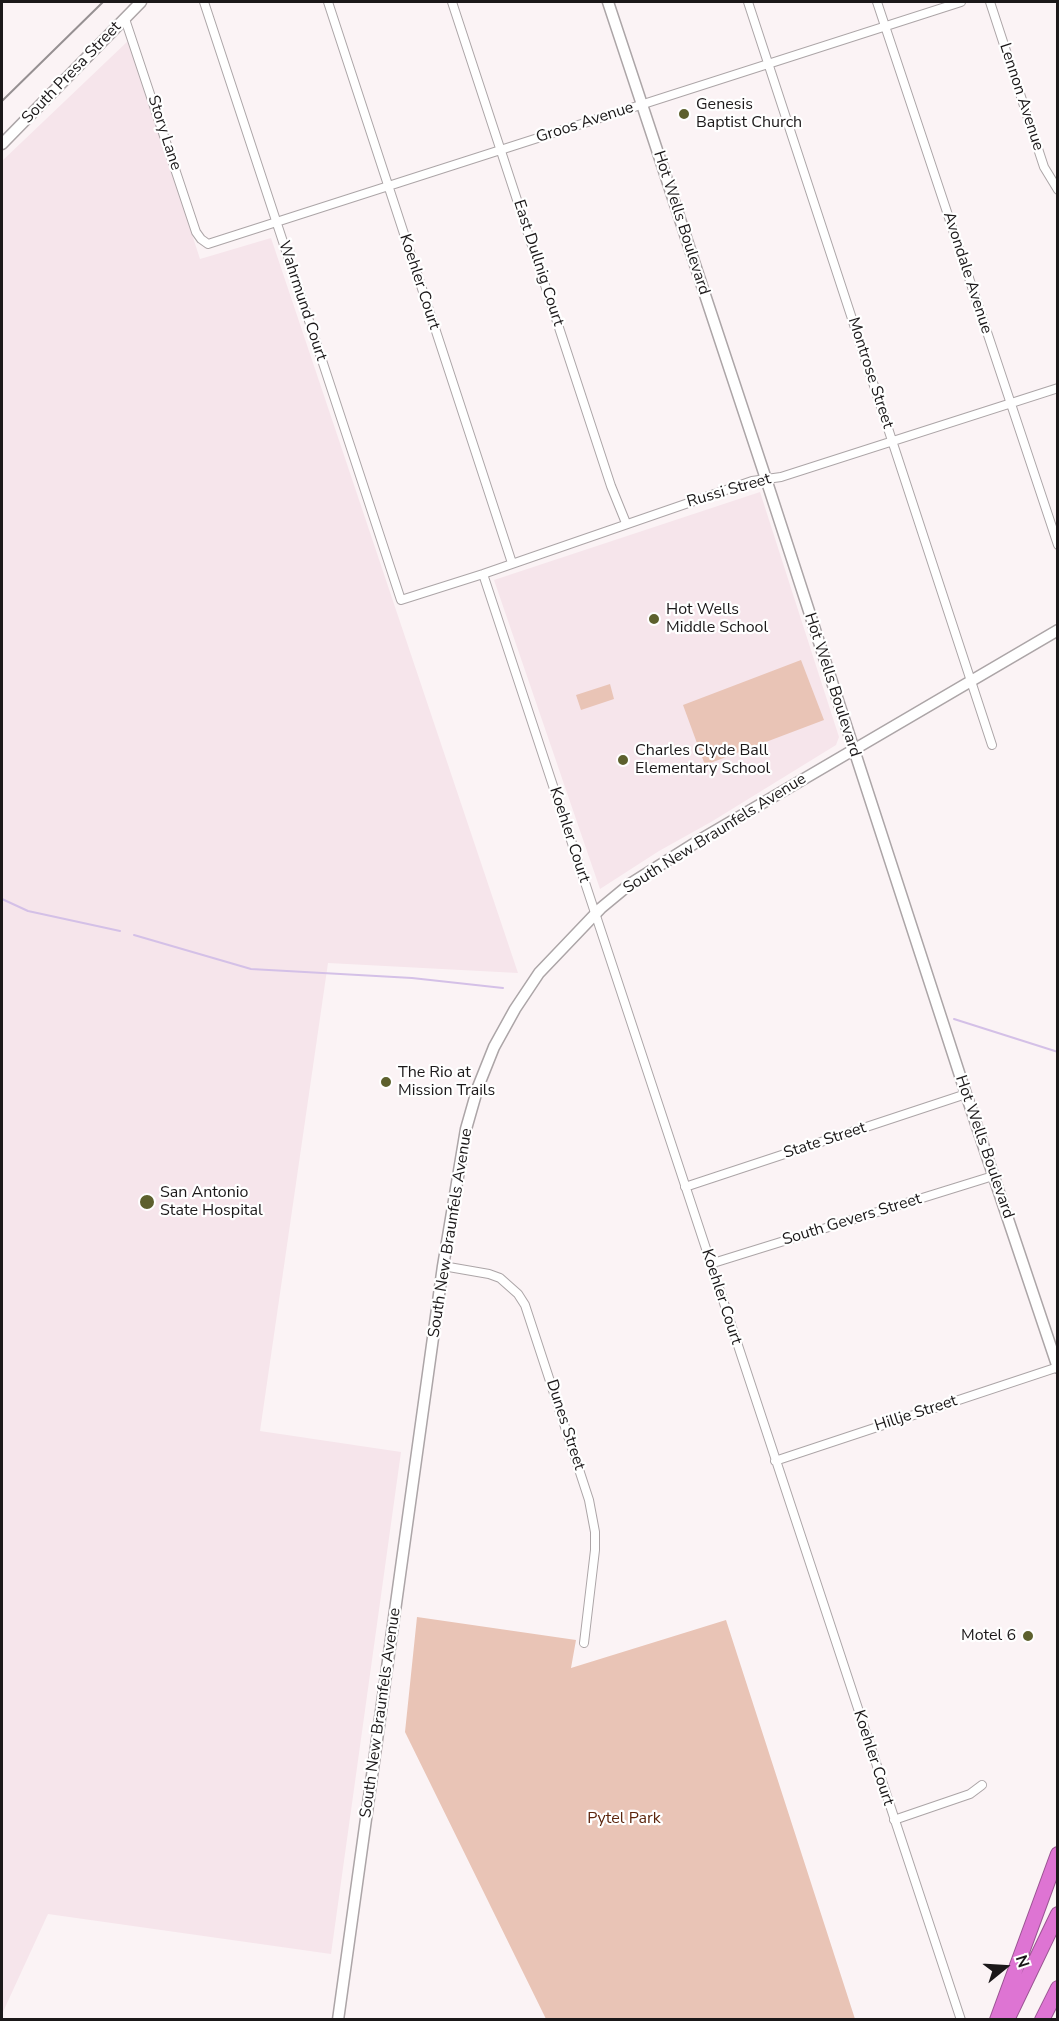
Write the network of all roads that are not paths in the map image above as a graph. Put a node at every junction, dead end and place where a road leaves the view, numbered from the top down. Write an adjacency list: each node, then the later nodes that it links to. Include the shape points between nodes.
1 (141, 2): 10 (main road, South Presa Street)
2 (204, 2): 18 (street, Wahrmund Court)
3 (327, 2): 16 (street, Koehler Court)
4 (452, 2): 15 (street, East Dullnig Court)
5 (608, 2): 13 (main road, Hot Wells Boulevard)
6 (748, 2): 12 (street, Montrose Street)
7 (877, 2): 11 (street, Avondale Avenue)
8 (961, 2): 11 (street, Groos Avenue)
9 (990, 2): 17 (street, Lennon Avenue, via 1044,167)
10 (125, 19): 14 (main road, South Presa Street); 19 (street, Story Lane, via 196,232)
11 (885, 26): 12 (street, Groos Avenue); 21 (street, Avondale Avenue)
12 (768, 63): 13 (street, Groos Avenue); 22 (street, Montrose Street)
13 (642, 104): 15 (street, Groos Avenue); 23 (main road, Hot Wells Boulevard)
14 (2, 144)
15 (501, 149): 16 (street, Groos Avenue); 24 (street, East Dullnig Court)
16 (388, 186): 18 (street, Groos Avenue); 26 (street, Koehler Court)
17 (1058, 190)
18 (276, 222): 19 (street, Groos Avenue); 28 (street, Wahrmund Court)
19 (208, 244)
20 (1058, 388): 21 (street, Russi Street)
21 (1010, 403): 22 (street, Russi Street); 25 (street, Avondale Avenue)
22 (892, 441): 23 (street, Russi Street); 30 (street, Montrose Street)
23 (766, 479): 24 (street, Russi Street); 32 (main road, Hot Wells Boulevard)
24 (626, 523): 26 (street, Russi Street)
25 (1058, 545)
26 (512, 563): 27 (street, Russi Street)
27 (483, 574): 28 (street, Russi Street); 33 (street, Koehler Court)
28 (402, 600)
29 (1058, 630): 30 (main road, South New Braunfels Avenue)
30 (971, 680): 31 (street, Montrose Street); 32 (main road, South New Braunfels Avenue)
31 (992, 745)
32 (853, 750): 33 (main road, South New Braunfels Avenue, via 645,874); 34 (main road, Hot Wells Boulevard)
33 (595, 915): 36 (street, Koehler Court); 38 (main road, South New Braunfels Avenue, via 539,973 494,1047 466,1129)
34 (966, 1094): 35 (main road, Hot Wells Boulevard); 36 (street, State Street)
35 (993, 1176): 37 (street, South Gevers Street); 39 (main road, Hot Wells Boulevard)
36 (685, 1187): 37 (street, Koehler Court)
37 (710, 1264): 40 (street, Koehler Court)
38 (443, 1266): 41 (street, Dunes Street, via 500,1278 525,1305 589,1500 595,1532); 47 (main road, South New Braunfels Avenue)
39 (1057, 1367): 40 (street, Hillje Street)
40 (775, 1461): 43 (street, Koehler Court)
41 (584, 1643)
42 (981, 1785): 43 (street, via 970,1794)
43 (894, 1820): 48 (street, Koehler Court)
44 (1058, 1854): 49 (highway)
45 (1058, 1914): 50 (highway)
46 (1058, 1988): 51 (highway)
47 (339, 2019)
48 (961, 2019)
49 (997, 2019)
50 (1007, 2019)
51 (1042, 2019)

